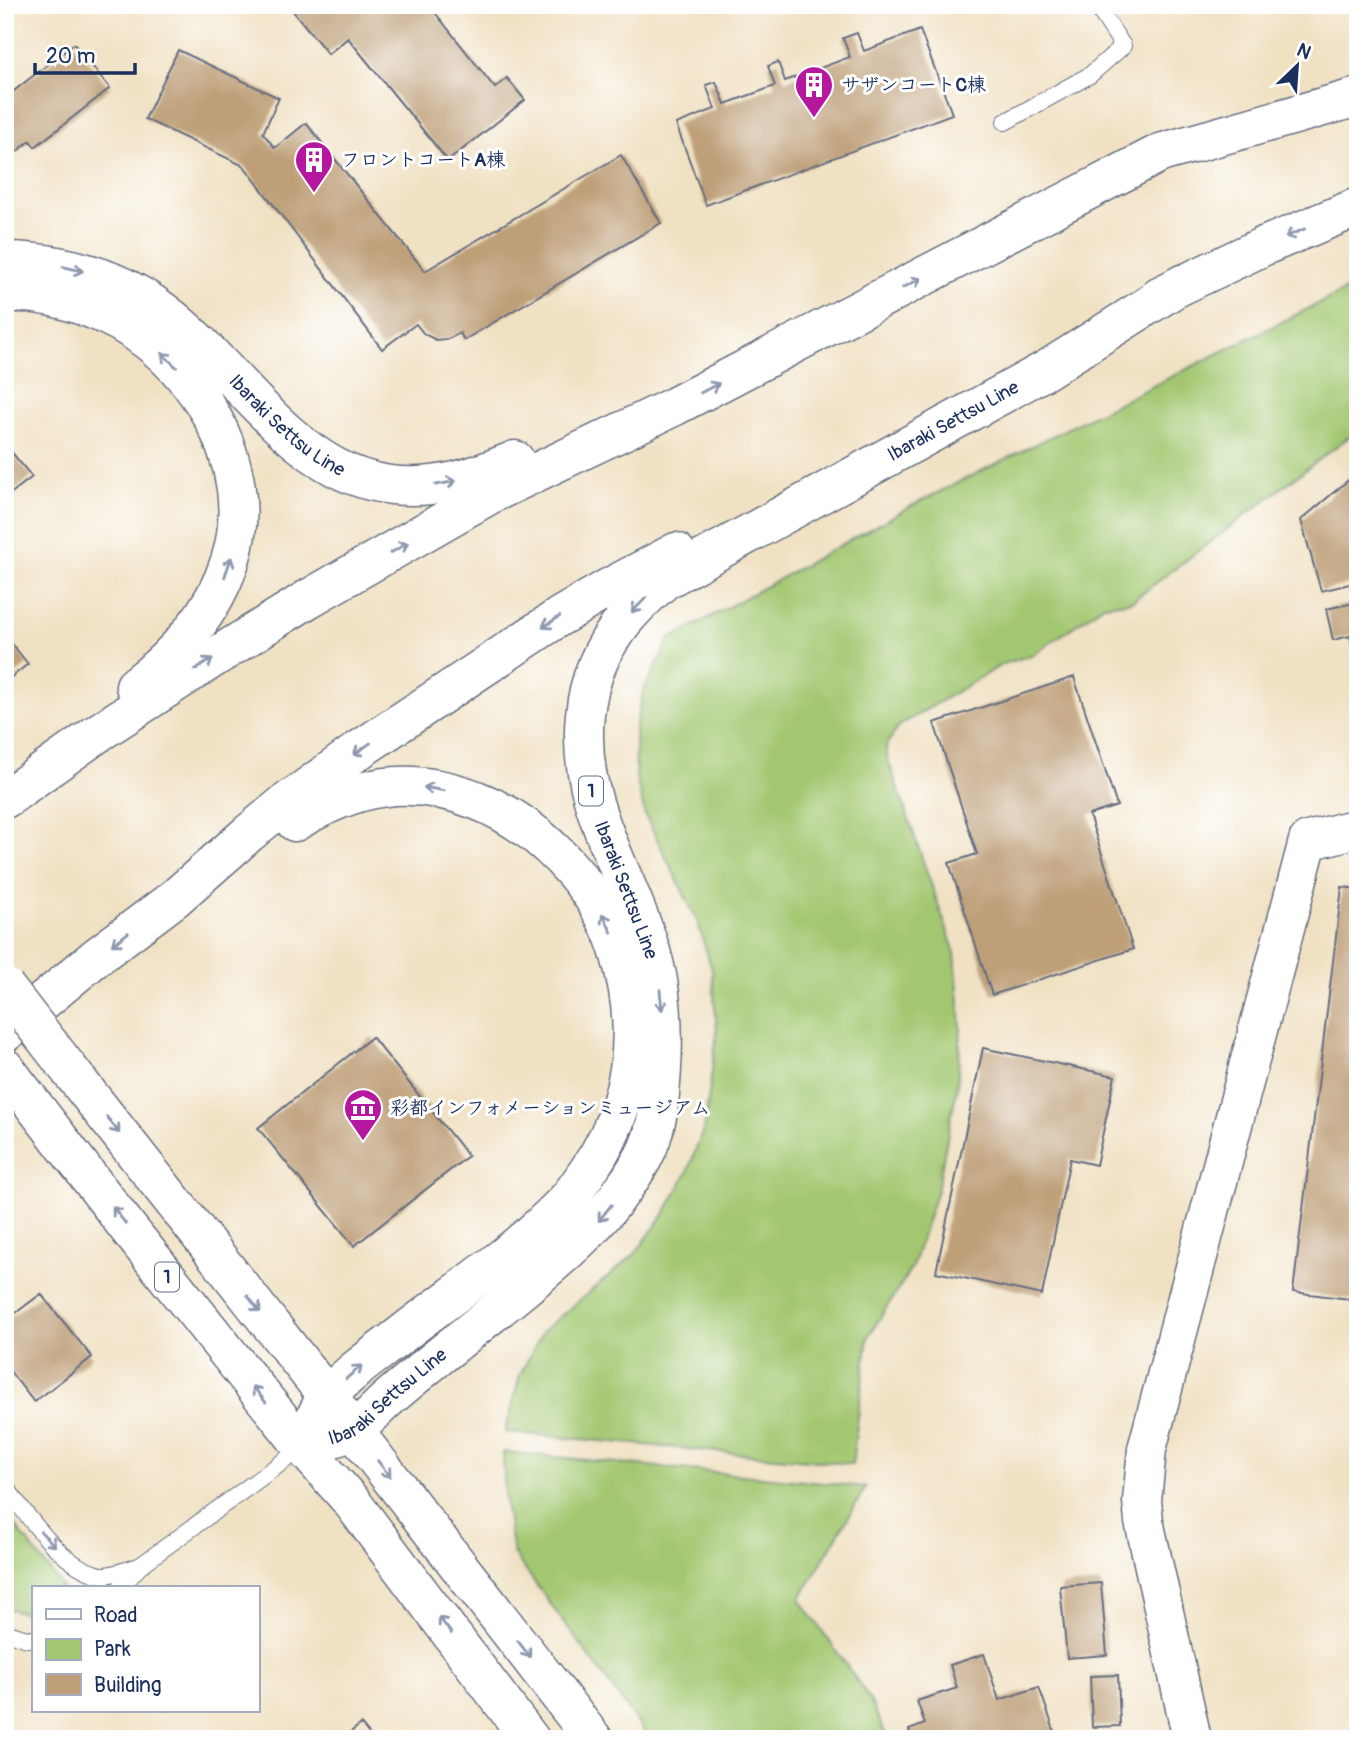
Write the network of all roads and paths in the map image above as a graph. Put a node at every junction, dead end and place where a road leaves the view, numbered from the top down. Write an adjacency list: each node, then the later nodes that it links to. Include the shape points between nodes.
1 (1096, 5): 3 (lane, via 1123,46 1090,75)
2 (1358, 97): 8 (main road, Ibaraki Settsu Line, one-way to 2, via 1160,153)
3 (1005, 122)
4 (1358, 206): 6 (main road, Ibaraki Settsu Line / 1, one-way to 6)
5 (5, 261): 8 (main road, Ibaraki Settsu Line, one-way to 8, via 79,269 148,300 183,327 291,437 329,465 372,482 402,487 464,479 599,421)
6 (1182, 284): 12 (main road, Ibaraki Settsu Line / 1, one-way to 12, via 559,617 283,805); 17 (main road, Ibaraki Settsu Line / 1, one-way to 17, via 1046,370 665,580 625,619 594,676 584,714 583,744 599,820 638,913 658,979 663,1045 652,1137 612,1203 564,1256)
7 (5, 294): 9 (main road, Ibaraki Settsu Line, one-way to 7, via 142,680 187,637 225,575 237,513 232,471 220,431 194,387 164,355 129,327 89,307 51,297)
8 (675, 406): 10 (main road, Ibaraki Settsu Line, one-way to 8, via 101,731 308,599 491,494)
9 (5, 779)
10 (5, 799)
11 (1358, 828): 26 (main road, via 1308,841 1147,1449 1144,1521)
12 (174, 898): 14 (main road, Ibaraki Settsu Line / 1, one-way to 14); 16 (main road, Ibaraki Settsu Line / 1, one-way to 12, via 535,1231 568,1198 597,1157 624,1099 632,1041 631,1003 615,939 590,894 543,842 475,799 424,787 381,788 340,798 285,827)
13 (5, 987): 16 (main road, Ibaraki Settsu Line, one-way to 16, bridge)
14 (5, 1033)
15 (5, 1068): 18 (main road, Ibaraki Settsu Line / 1, one-way to 15)
16 (327, 1396): 17 (main road); 18 (main road, Ibaraki Settsu Line / 1)
17 (353, 1430): 18 (main road, Ibaraki Settsu Line / 1); 25 (main road, one-way to 25)
18 (303, 1447): 20 (lane); 24 (main road, one-way to 18, via 351,1501)
19 (5, 1486): 20 (lane, one-way to 20, via 40,1532 72,1563 103,1576)
20 (141, 1565): 21 (lane)
21 (122, 1586)
22 (5, 1632): 23 (lane)
23 (32, 1638)
24 (530, 1739)
25 (593, 1739)
26 (1192, 1739)

